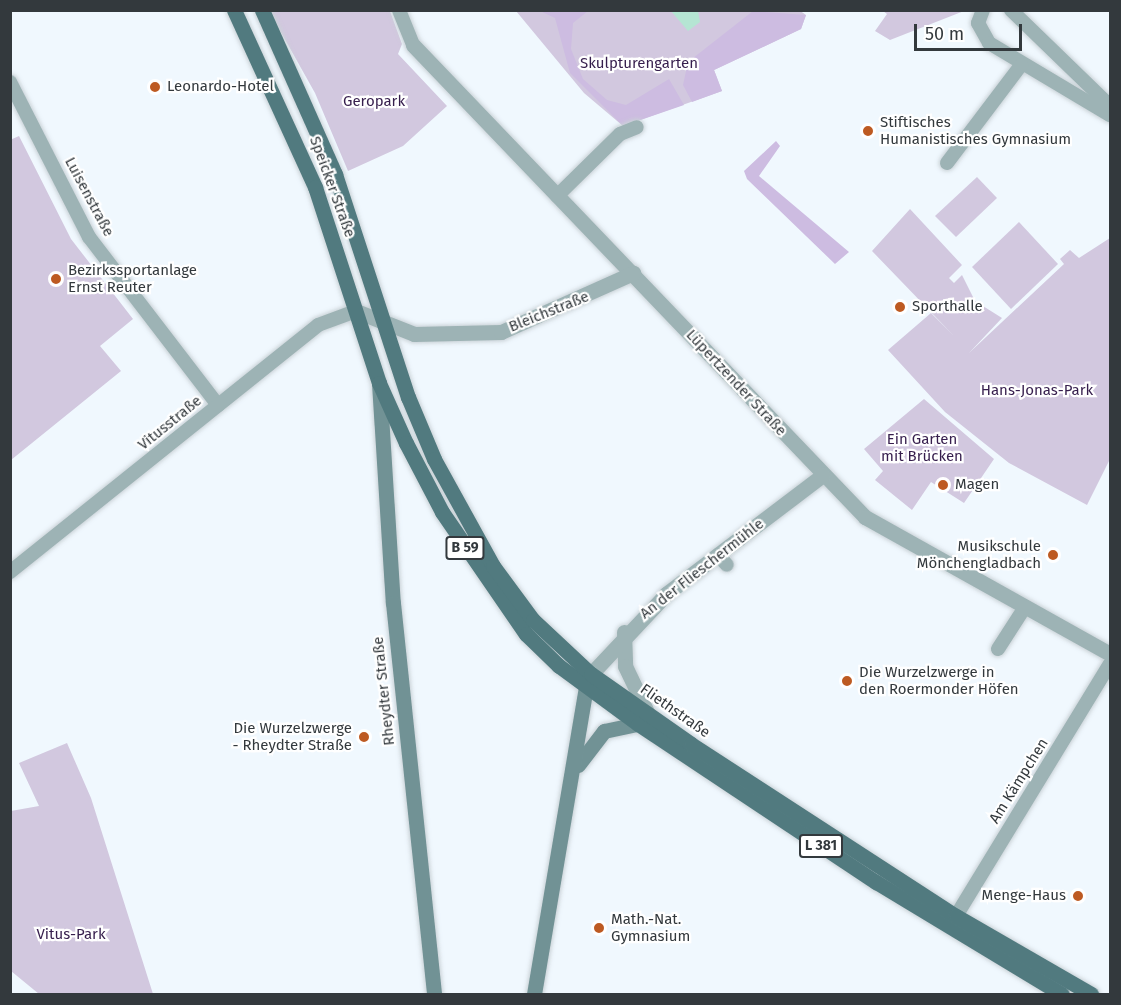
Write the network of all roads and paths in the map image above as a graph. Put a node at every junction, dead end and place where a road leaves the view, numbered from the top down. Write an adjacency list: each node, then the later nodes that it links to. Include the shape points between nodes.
1 (234, 10): 15 (main road, Speicker Straße / B 59, via 315,187)
2 (262, 10): 16 (main road, Speicker Straße / B 59, via 335,174)
3 (399, 10): 6 (street)
4 (983, 10): 7 (street, via 980,33)
5 (1011, 10): 9 (street)
6 (413, 45): 13 (street, Lüpertzender Straße)
7 (1021, 65): 10 (street); 12 (street)
8 (10, 82): 18 (street, Luisenstraße, via 88,237)
9 (1110, 106)
10 (1110, 115)
11 (637, 127): 13 (street, via 620,134)
12 (947, 163)
13 (556, 196): 14 (street, Lüpertzender Straße)
14 (633, 273): 16 (street, Bleichstraße, via 501,332 414,334); 19 (street, Lüpertzender Straße)
15 (356, 311): 16 (street, Bleichstraße); 17 (main road, Speicker Straße / B 59); 18 (street, Vitusstraße, via 318,325)
16 (385, 323): 26 (main road, Fliethstraße / B 59, via 408,397 458,509 511,594)
17 (379, 383): 26 (main road, Fliethstraße / B 59, via 442,512 500,602 526,634); 30 (main road, Rheydter Straße / B 59, via 393,603)
18 (218, 405): 20 (street, Vitusstraße)
19 (823, 475): 21 (street, Lüpertzender Straße, via 890,535); 22 (street, An der Flieschermühle, via 723,560)
20 (10, 572)
21 (1025, 607): 23 (street); 24 (street, Lüpertzender Straße)
22 (624, 632): 26 (street, An der Flieschermühle); 27 (street, via 625,666)
23 (998, 649)
24 (1110, 654)
25 (1110, 664): 29 (street, Am Kämpchen)
26 (588, 680): 27 (main road, Fliethstraße / L 381); 28 (main road)
27 (643, 718): 28 (main road, via 604,731); 29 (main road, Fliethstraße / L 381); 32 (main road, Fliethstraße / L 381, via 876,882)
28 (575, 770): 31 (main road)
29 (956, 916): 33 (main road, Fliethstraße / L 381)
30 (434, 994)
31 (534, 994)
32 (1062, 994)
33 (1091, 994)

